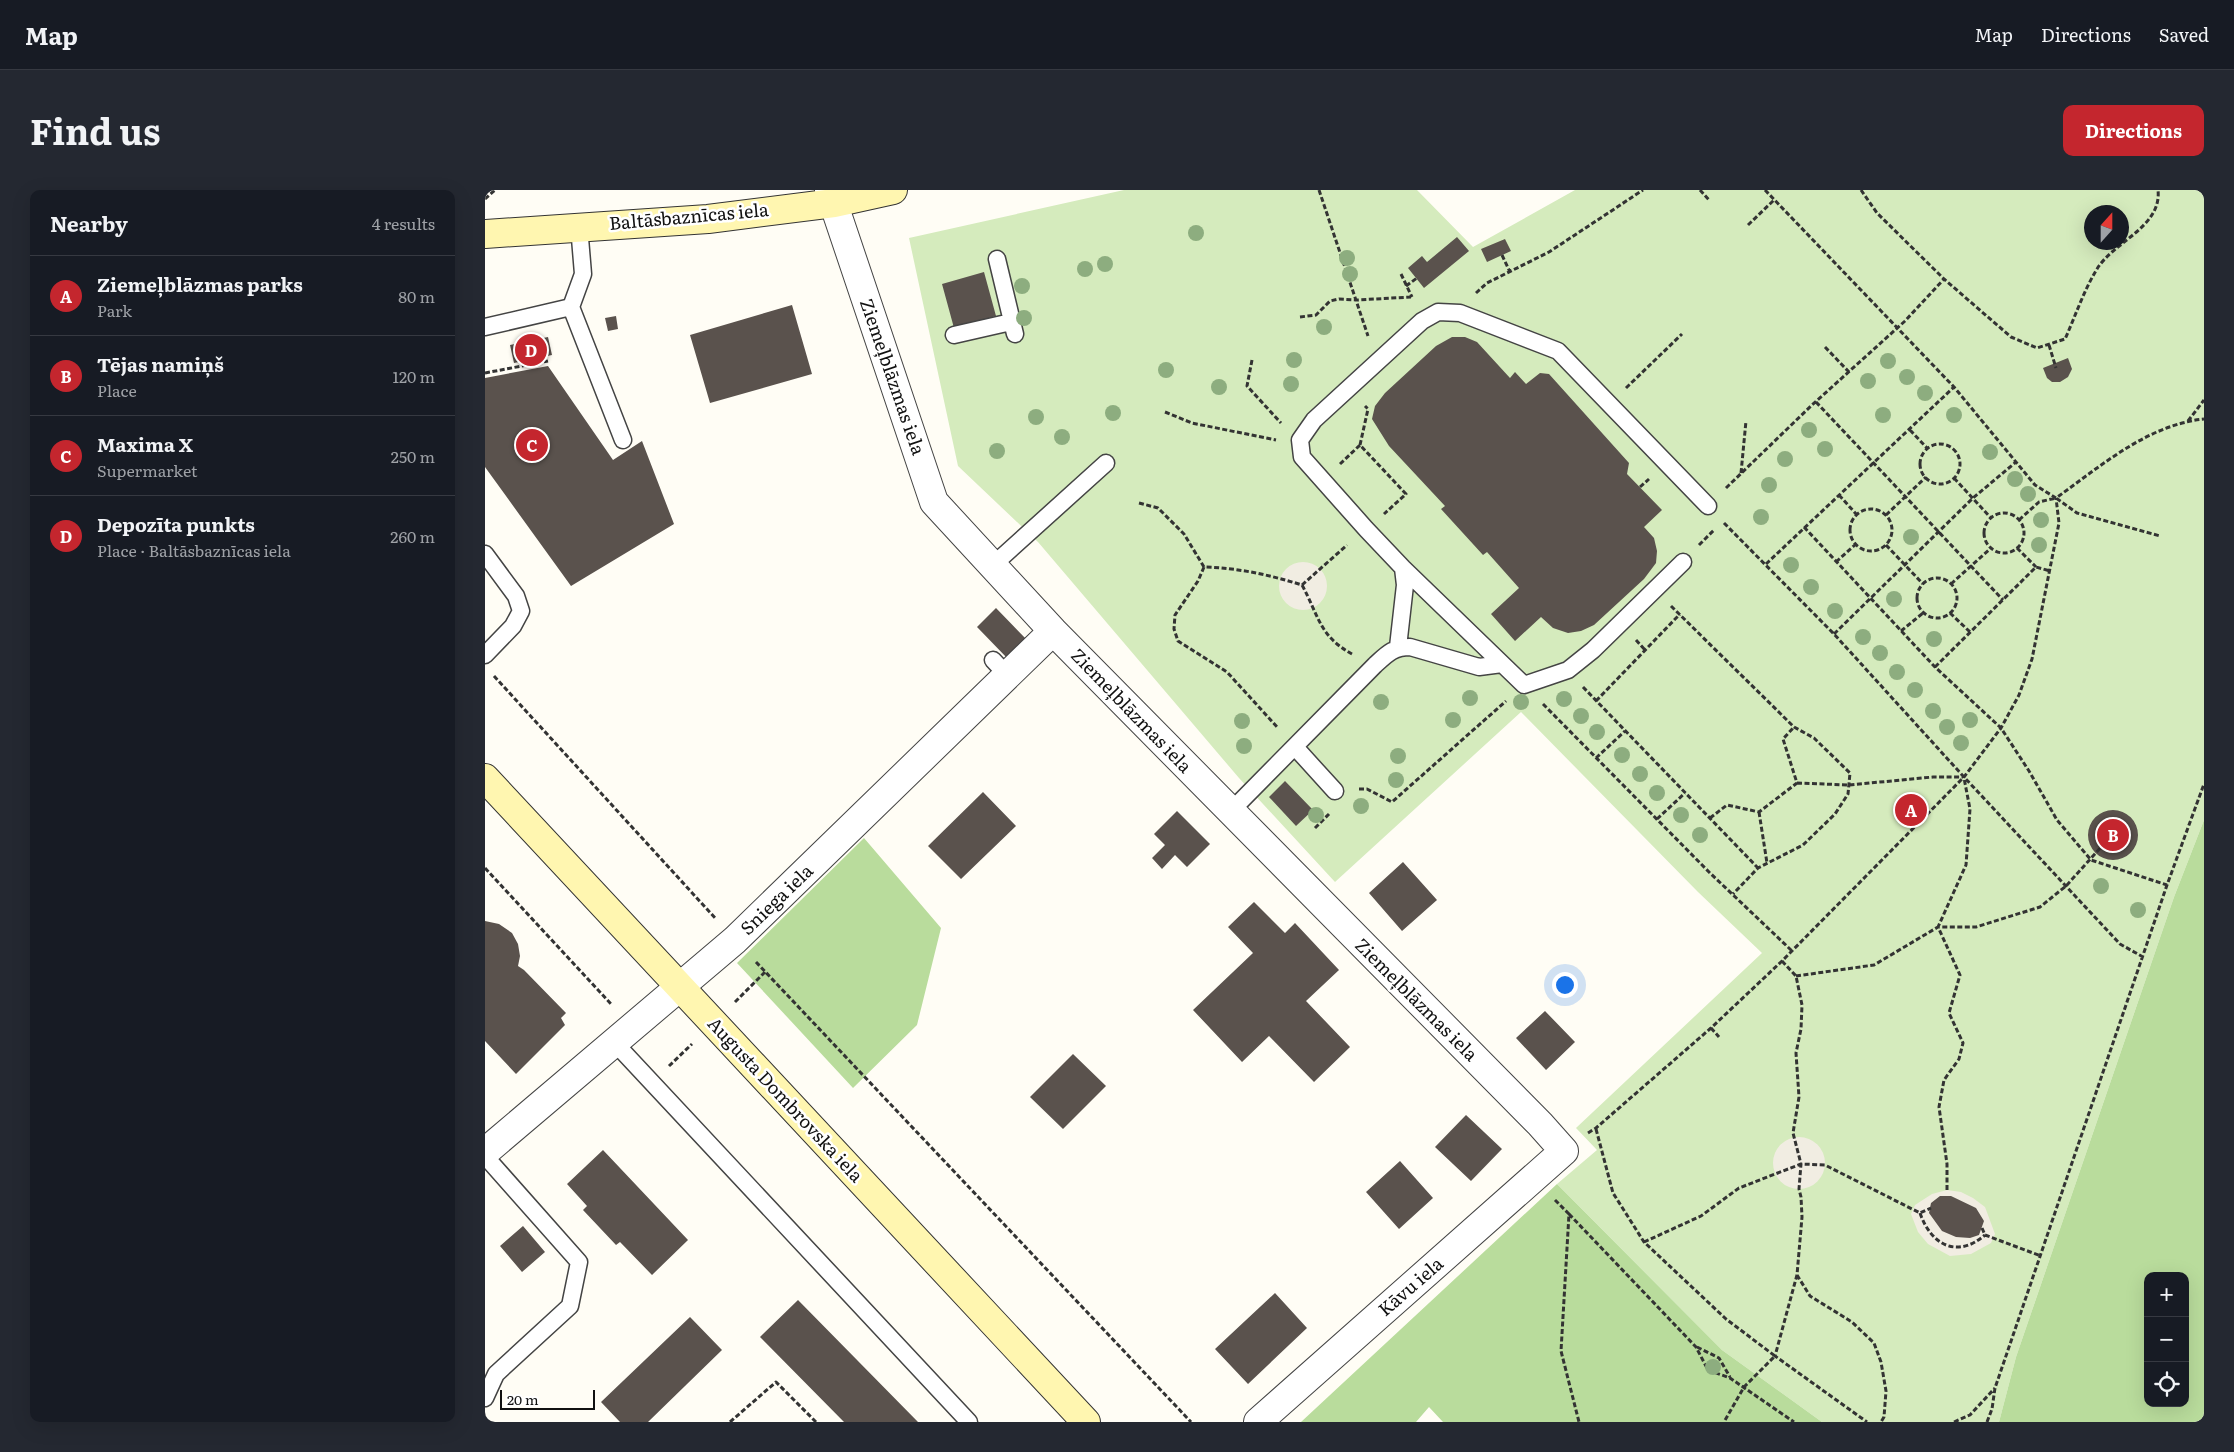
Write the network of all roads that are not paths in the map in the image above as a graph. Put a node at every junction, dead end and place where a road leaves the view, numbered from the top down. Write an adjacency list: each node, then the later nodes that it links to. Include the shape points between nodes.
1 (893, 190): 2 (main road, Baltāsbaznīcas iela)
2 (831, 196): 3 (main road, Baltāsbaznīcas iela, via 708,219); 14 (street, Ziemeļblāzmas iela, via 934,502)
3 (579, 226): 4 (main road, Baltāsbaznīcas iela); 6 (lane, via 583,274)
4 (485, 234)
5 (997, 259): 8 (lane, via 1013,328)
6 (571, 306): 7 (lane); 9 (lane)
7 (485, 327)
8 (954, 335)
9 (623, 440)
10 (1106, 463): 14 (lane)
11 (1708, 506): 15 (lane, via 1558,351 1460,313 1438,312 1421,321 1349,387 1314,420 1300,440 1302,457)
12 (485, 554): 18 (lane, via 516,596 521,611 513,626)
13 (1683, 562): 19 (lane, via 1593,650 1568,670 1524,685)
14 (992, 566): 16 (street, Ziemeļblāzmas iela)
15 (1403, 568): 17 (lane, via 1405,585); 19 (lane)
16 (1053, 631): 23 (street, Ziemeļblāzmas iela); 24 (street, Sniega iela, via 1001,668 735,940)
17 (1398, 647): 19 (lane, via 1410,647 1479,666); 20 (lane, via 1375,665)
18 (485, 655)
19 (1502, 664)
20 (1295, 747): 22 (lane); 23 (lane)
21 (485, 778): 24 (main road, Augusta Dombrovska iela)
22 (1335, 791)
23 (1230, 812): 26 (street, Ziemeļblāzmas iela)
24 (680, 986): 25 (street, Sniega iela); 31 (main road, Augusta Dombrovska iela)
25 (623, 1035): 27 (street, Sniega iela); 30 (lane)
26 (1564, 1151): 32 (street, Kāvu iela)
27 (485, 1152)
28 (485, 1156): 29 (lane, via 579,1262 571,1306 496,1374)
29 (485, 1398)
30 (969, 1422)
31 (1086, 1422)
32 (1258, 1422)

